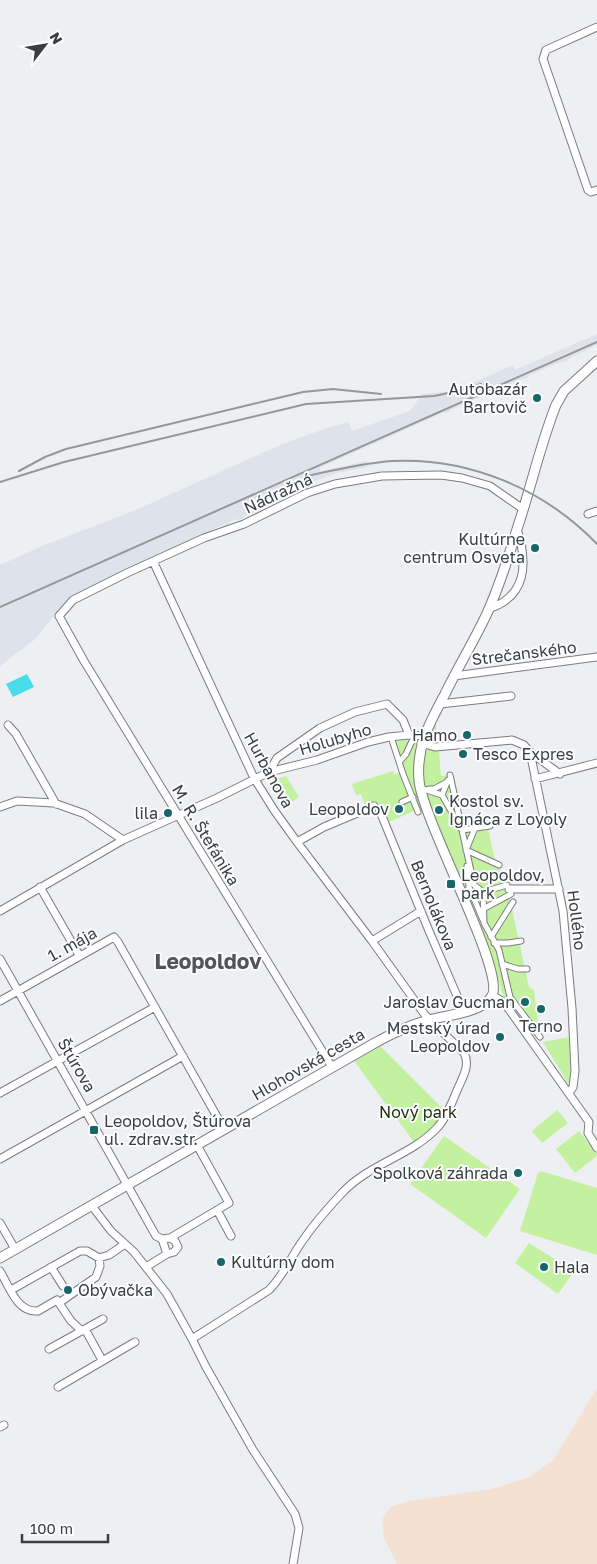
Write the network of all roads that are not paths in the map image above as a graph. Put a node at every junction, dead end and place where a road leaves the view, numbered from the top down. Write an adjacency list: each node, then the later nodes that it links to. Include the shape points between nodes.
1 (597, 27): 2 (street, via 546,50 543,59 588,190)
2 (596, 191)
3 (597, 361): 4 (street, via 564,391 556,405)
4 (523, 508): 7 (street); 8 (street, Nádražná, via 490,486 462,478 421,474 362,478 307,493 244,524)
5 (597, 511): 6 (street)
6 (588, 514)
7 (518, 529): 9 (street); 9 (street, via 524,564 520,584 505,602)
8 (153, 561): 10 (street, Nádražná, via 73,600); 24 (street, Hurbanova)
9 (488, 609): 12 (street)
10 (59, 616): 35 (street, M. R. Štefánika)
11 (597, 657): 12 (street, Strečanského)
12 (454, 676): 14 (street)
13 (510, 696): 14 (street)
14 (440, 704): 18 (street)
15 (8, 725): 32 (street)
16 (410, 738): 18 (street, Holubyho); 20 (street, via 406,754); 22 (street, Holubyho, via 389,737 368,742); 22 (street, Holubyho, via 403,720 387,704 355,712 320,728 277,758)
17 (392, 740): 20 (street)
18 (422, 740): 19 (street, Holubyho, via 435,747 512,740); 63 (street, via 418,761 420,789 480,939 493,978)
19 (530, 752): 23 (street); 25 (street, Hollého)
20 (400, 761): 28 (street)
21 (597, 763): 23 (street)
22 (269, 772): 24 (street, Holubyho)
23 (560, 774): 25 (street)
24 (254, 778): 35 (street, Holubyho); 40 (street, Hurbanova)
25 (535, 779): 46 (street, Hollého)
26 (447, 782): 29 (street); 29 (street, via 434,789 423,789); 38 (street, via 450,775)
27 (418, 790): 28 (street)
28 (410, 791): 30 (street)
29 (442, 795): 38 (street)
30 (413, 797): 31 (street); 34 (street)
31 (402, 802)
32 (56, 804): 33 (street, via 17,801); 39 (street, via 85,814)
33 (0, 807)
34 (418, 812)
35 (178, 816): 39 (street, Holubyho); 71 (street, M. R. Štefánika)
36 (490, 826): 37 (street)
37 (475, 828): 38 (street); 41 (street)
38 (462, 830): 41 (street)
39 (123, 840): 43 (street, Holubyho)
40 (297, 842): 52 (street, Bernolákova, via 340,820 377,808); 55 (street, Hurbanova)
41 (466, 850): 42 (street); 44 (street)
42 (499, 865)
43 (40, 887): 51 (street, Holubyho); 58 (street)
44 (469, 887): 47 (street); 49 (street)
45 (509, 889): 46 (street); 47 (street); 50 (street, via 491,905)
46 (559, 889): 73 (street, Hollého, via 570,977 575,1071 573,1088)
47 (483, 892): 50 (street)
48 (513, 902): 54 (street)
49 (475, 903): 50 (street); 53 (street)
50 (483, 907): 53 (street)
51 (0, 911)
52 (421, 911): 55 (street); 66 (street, Bernolákova)
53 (484, 923): 54 (street)
54 (491, 937): 57 (street)
55 (372, 941): 67 (street, Hurbanova)
56 (521, 941): 57 (street)
57 (494, 942): 60 (street)
58 (79, 955): 62 (street, 1. mája); 65 (street, 1. mája, via 114,938)
59 (0, 959): 62 (street, Štúrova)
60 (502, 964): 61 (street, via 518,970); 68 (street, via 510,997)
61 (527, 969)
62 (18, 990): 64 (street, 1. mája); 70 (street, Štúrova)
63 (492, 995): 66 (street, Hlohovská cesta, via 477,1008); 73 (street, via 508,1008)
64 (0, 1001)
65 (155, 1007): 69 (street, 1. mája); 70 (street)
66 (464, 1012): 67 (street, Hlohovská cesta)
67 (429, 1020): 71 (street, Hlohovská cesta, via 399,1030); 99 (street, Hurbanova, via 467,1058 463,1078 438,1128 412,1147 368,1170 320,1216 279,1280 269,1290)
68 (540, 1037)
69 (183, 1056): 74 (street); 75 (street, 1. mája)
70 (58, 1060): 72 (street); 74 (street, Štúrova)
71 (332, 1068): 75 (street, Hlohovská cesta)
72 (0, 1093)
73 (569, 1093): 77 (street, via 587,1119 588,1133)
74 (86, 1109): 78 (street); 79 (street, Štúrova)
75 (224, 1129): 76 (street, Hlohovská cesta)
76 (196, 1145): 79 (street, Hlohovská cesta); 81 (street, via 229,1203)
77 (597, 1148)
78 (0, 1159)
79 (128, 1185): 80 (street, Hlohovská cesta); 85 (street, via 156,1236)
80 (92, 1206): 86 (street, via 111,1232); 87 (street, Hlohovská cesta)
81 (217, 1210): 83 (street); 84 (street)
82 (0, 1223): 87 (street)
83 (231, 1236)
84 (170, 1238): 85 (street); 88 (street, via 178,1247)
85 (162, 1240): 88 (street)
86 (125, 1244): 90 (street); 92 (street)
87 (15, 1249): 89 (street, Hlohovská cesta)
88 (167, 1254): 92 (street)
89 (0, 1258)
90 (99, 1258): 91 (street, via 80,1251); 96 (street, via 96,1278)
91 (51, 1266): 94 (street); 95 (street)
92 (146, 1267): 99 (street, via 167,1294)
93 (0, 1271): 95 (street)
94 (63, 1286)
95 (11, 1290): 96 (street, via 18,1303 28,1310 38,1311 57,1300)
96 (59, 1303): 98 (street, via 71,1321)
97 (103, 1319): 98 (street)
98 (83, 1330): 101 (street); 102 (street)
99 (192, 1339): 104 (street, via 253,1450 294,1514 299,1528)
100 (135, 1342): 102 (street)
101 (48, 1349)
102 (102, 1360): 103 (street)
103 (58, 1387)
104 (293, 1564)

